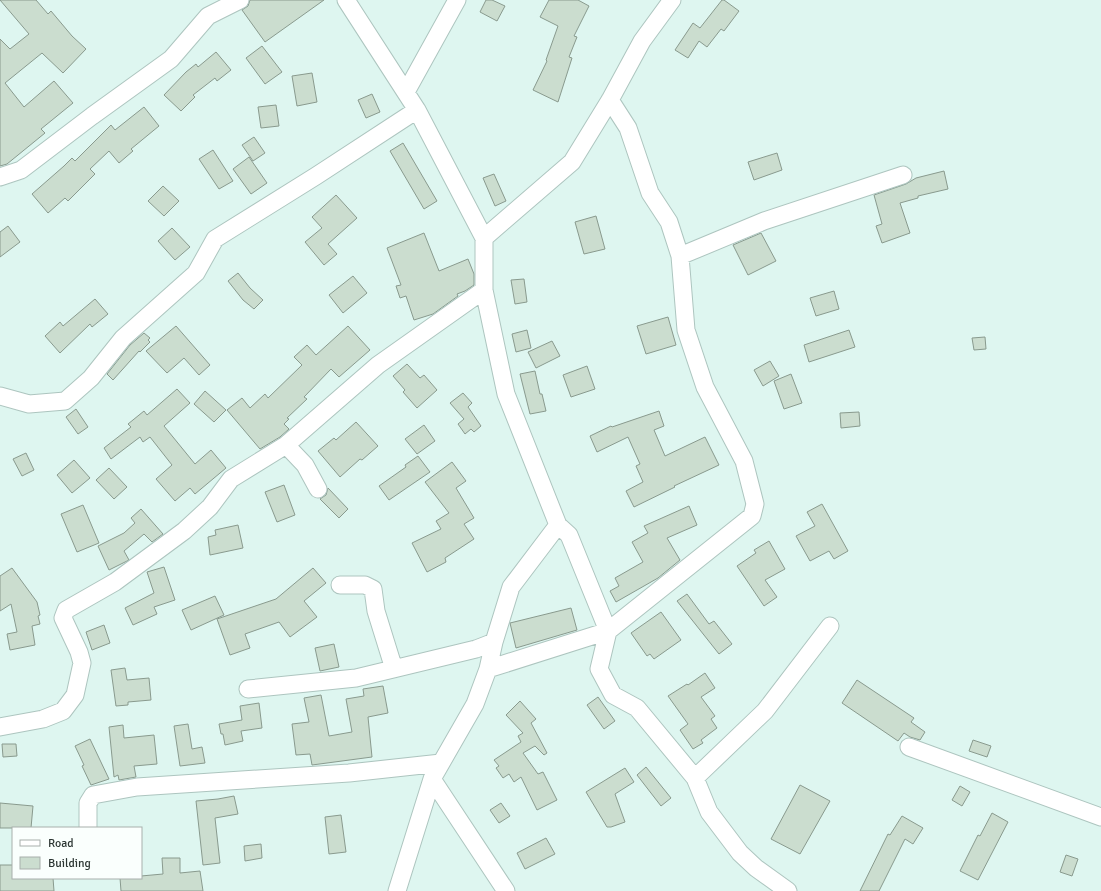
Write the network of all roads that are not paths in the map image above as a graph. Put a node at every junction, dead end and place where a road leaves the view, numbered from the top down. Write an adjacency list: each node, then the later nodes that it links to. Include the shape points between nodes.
1 (240, 0): 9 (street, via 208,16 171,59 21,170)
2 (346, 0): 5 (street)
3 (457, 0): 5 (street)
4 (672, 0): 6 (street, via 642,42)
5 (406, 92): 7 (street)
6 (610, 100): 10 (street, via 572,162); 11 (street, via 628,128 650,193 669,222)
7 (417, 110): 10 (street); 13 (street, via 215,239 196,273 123,338 91,378 65,401 29,404)
8 (903, 174): 11 (street, via 764,221)
9 (0, 177)
10 (484, 238): 12 (street)
11 (680, 256): 19 (street, via 686,330 706,387 744,461 755,504 752,516)
12 (484, 290): 14 (street, via 378,365); 16 (street, via 506,394)
13 (0, 396)
14 (286, 445): 15 (street, via 305,465); 24 (street, via 231,479 210,507 184,531 115,582 66,610 64,618 82,663 75,695 63,711 43,719)
15 (318, 489)
16 (558, 525): 19 (street, via 569,535); 20 (street, via 511,587)
17 (340, 585): 21 (street, via 365,585 373,589 376,611)
18 (830, 626): 27 (street, via 765,711)
19 (608, 630): 22 (street); 27 (street, via 599,670 613,695 637,708)
20 (494, 642): 21 (street, via 476,649); 22 (street)
21 (394, 669): 23 (street, via 356,678)
22 (488, 669): 26 (street, via 475,704)
23 (248, 689)
24 (0, 727)
25 (909, 747): 29 (street)
26 (441, 763): 28 (street); 30 (street, via 350,773 137,787 93,795 88,803)
27 (695, 778): 33 (street, via 710,812 740,853)
28 (432, 779): 31 (street); 32 (street)
29 (1101, 818)
30 (88, 827)
31 (397, 891)
32 (506, 891)
33 (788, 891)

